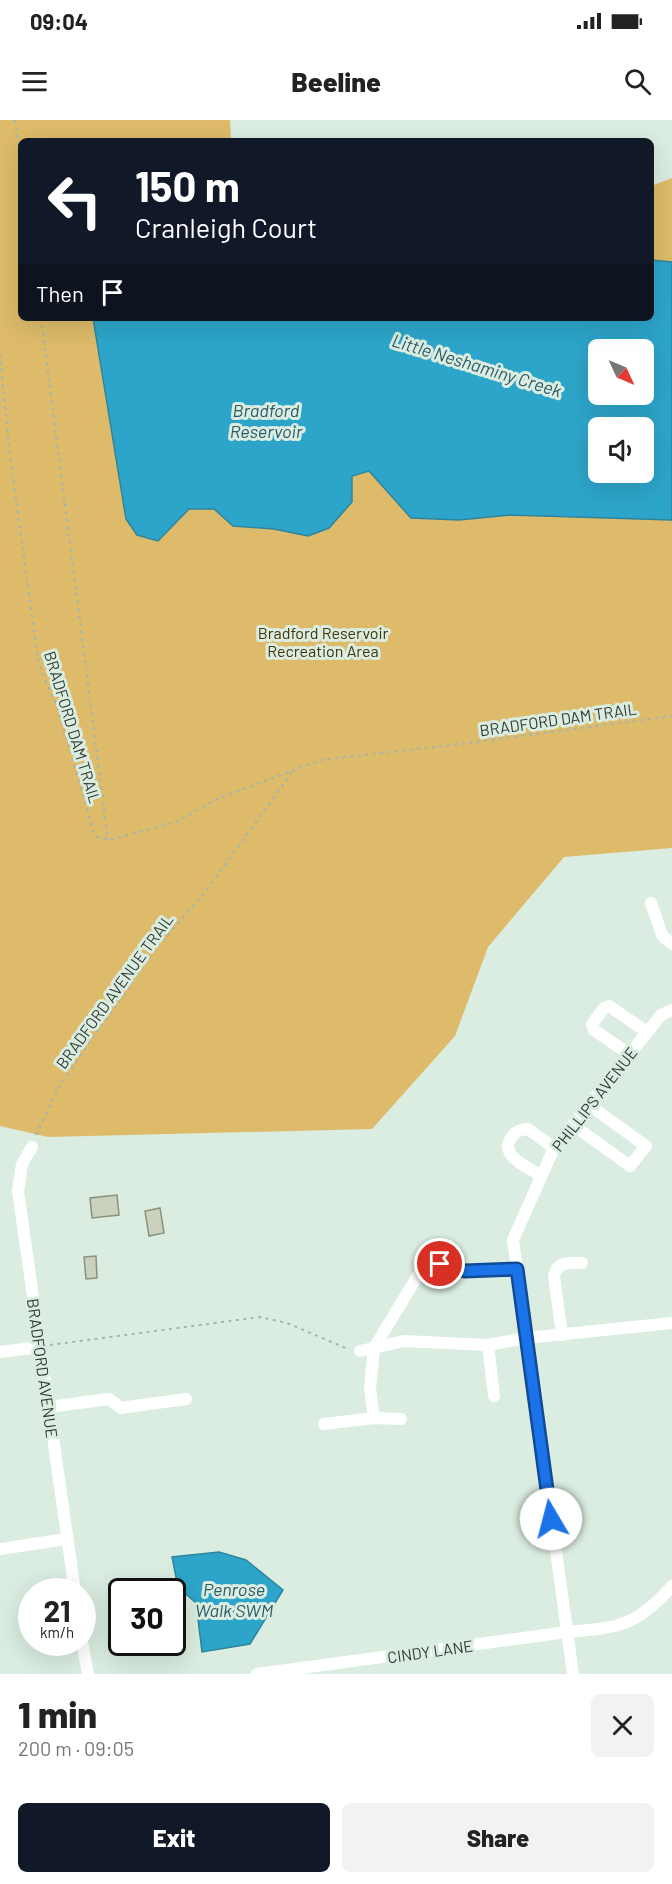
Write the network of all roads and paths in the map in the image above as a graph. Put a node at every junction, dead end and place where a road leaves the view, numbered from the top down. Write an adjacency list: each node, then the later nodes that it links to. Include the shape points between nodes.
1 (15, 120): 2 (path)
2 (18, 144)
3 (41, 321): 7 (path)
4 (0, 354): 7 (path, BRADFORD DAM TRAIL, via 38,659 56,703 95,836)
5 (672, 716): 6 (path, BRADFORD DAM TRAIL, via 321,760)
6 (293, 771): 7 (path, BRADFORD DAM TRAIL, via 217,799 176,822); 15 (path, BRADFORD AVENUE TRAIL, via 89,1042 58,1089)
7 (108, 840)
8 (651, 903): 9 (street, via 662,935)
9 (672, 944)
10 (671, 1012): 11 (street, PHILLIPS AVENUE, via 661,1015)
11 (647, 1032): 12 (street, PHILLIPS AVENUE); 12 (street, via 609,1006 604,1008 592,1024 594,1030)
12 (629, 1054): 13 (street, PHILLIPS AVENUE)
13 (589, 1105): 14 (street, PHILLIPS AVENUE); 14 (street, via 646,1146 630,1166)
14 (573, 1125): 16 (street, PHILLIPS AVENUE)
15 (32, 1146): 24 (street, BRADFORD AVENUE, via 21,1164 18,1191)
16 (554, 1148): 17 (street, PHILLIPS AVENUE); 17 (street, via 528,1129 514,1133 508,1141 510,1154)
17 (540, 1175): 19 (street, PHILLIPS AVENUE, via 513,1240)
18 (582, 1263): 21 (street, via 562,1263 556,1268)
19 (517, 1269): 22 (street, PHILLIPS AVENUE); 25 (street, via 465,1271 440,1264 428,1267 420,1272)
20 (672, 1323): 21 (street)
21 (562, 1335): 22 (street)
22 (526, 1338): 23 (street); 38 (street, PHILLIPS AVENUE)
23 (488, 1346): 25 (street, via 404,1341); 28 (street)
24 (40, 1347): 26 (path, via 260,1317 287,1323 345,1349); 27 (street); 30 (street, BRADFORD AVENUE)
25 (374, 1348): 26 (street); 31 (street, via 370,1388)
26 (360, 1351)
27 (0, 1352)
28 (494, 1396)
29 (186, 1398): 30 (street, via 121,1408 109,1399)
30 (48, 1407): 34 (street, BRADFORD AVENUE)
31 (374, 1418): 32 (street); 33 (street)
32 (401, 1419)
33 (324, 1424)
34 (66, 1539): 35 (street); 36 (street, BRADFORD AVENUE)
35 (0, 1549)
36 (73, 1578)
37 (672, 1586): 38 (street, CINDY LANE, via 640,1617 604,1629)
38 (567, 1632): 41 (street, CINDY LANE); 42 (street, PHILLIPS AVENUE)
39 (85, 1656): 40 (street)
40 (88, 1674)
41 (257, 1674)
42 (573, 1674)

